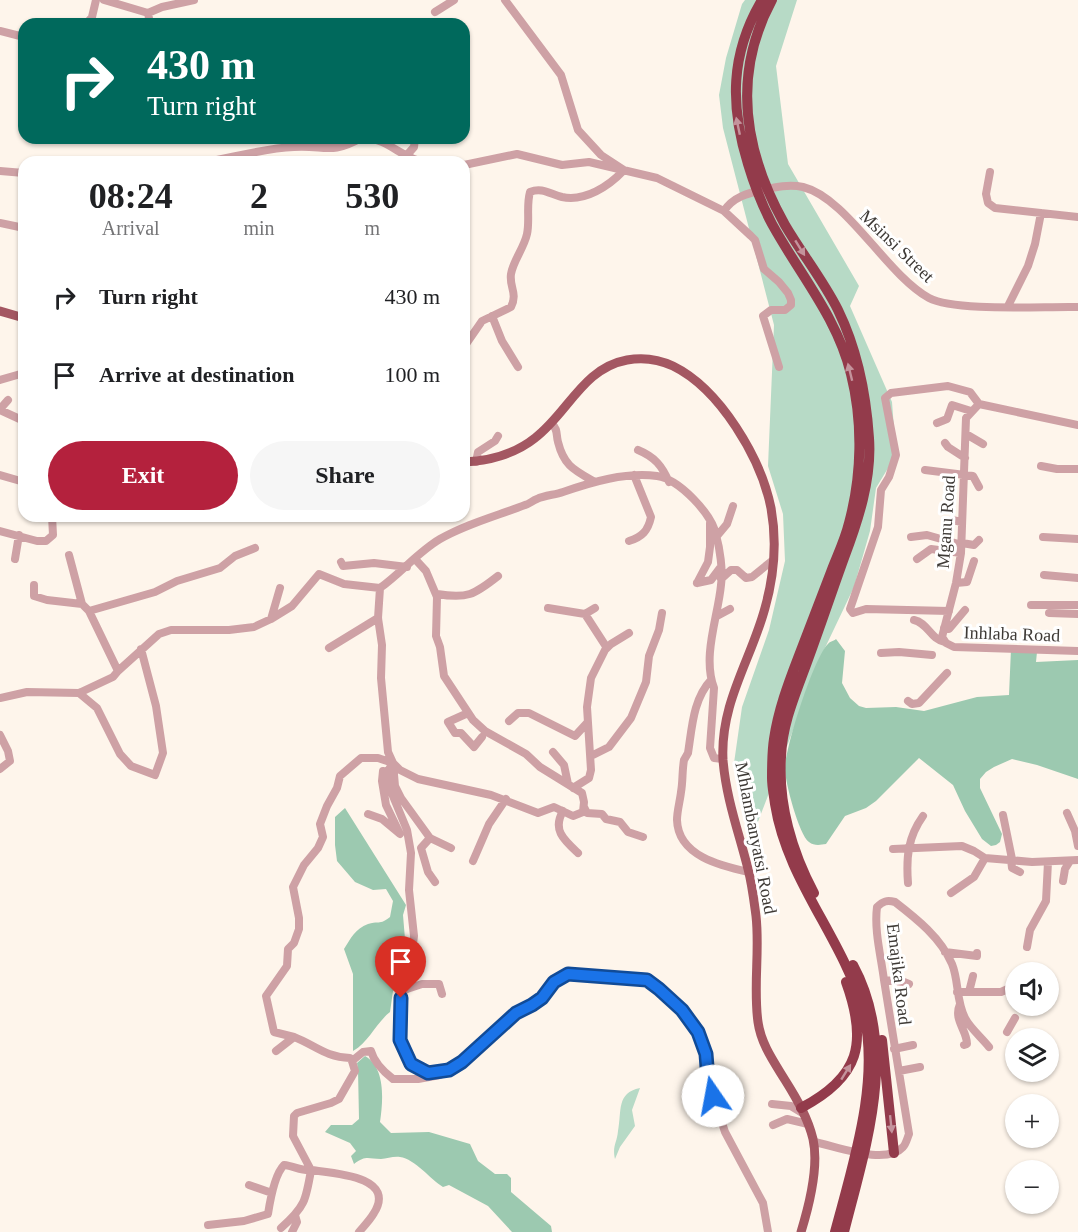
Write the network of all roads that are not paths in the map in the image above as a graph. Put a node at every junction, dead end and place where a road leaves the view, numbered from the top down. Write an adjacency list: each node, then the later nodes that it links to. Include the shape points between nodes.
1 (96, 0): 10 (street)
2 (104, 0): 9 (street)
3 (194, 0): 9 (street)
4 (454, 0): 8 (street)
5 (505, 0): 22 (street, via 561,75 578,130 601,154)
6 (762, 0): 26 (highway, one-way to 6, via 738,127 735,87 738,60)
7 (772, 0): 26 (highway, via 753,42 746,85)
8 (435, 12)
9 (148, 13): 11 (street)
10 (91, 18)
11 (149, 18)
12 (0, 31): 13 (street)
13 (18, 36)
14 (285, 144): 20 (street)
15 (305, 144): 16 (street, via 334,149)
16 (351, 144)
17 (388, 144): 19 (street)
18 (414, 144): 19 (street)
19 (406, 155)
20 (233, 156)
21 (470, 164): 22 (street, via 517,154 562,165 589,162)
22 (624, 170): 28 (street, via 657,178); 37 (street, via 610,183 584,196 563,197 541,189 530,192 526,236 511,275 515,298 511,307)
23 (0, 171): 24 (street)
24 (18, 172)
25 (990, 172): 29 (street, via 986,194 995,208)
26 (758, 181): 27 (highway)
27 (766, 199): 170 (highway, one-way to 27, via 778,825 772,784 774,739 783,699 849,524 860,437 851,373 841,340 826,309 772,225); 177 (highway, one-way to 177, via 841,318 861,374 867,411 870,448 857,523 788,715 781,755 781,786 797,856)
28 (724, 211): 33 (street, Msinsi Street, via 744,195 777,186 805,188 831,201 910,284 930,299 961,306); 40 (street, via 755,240 764,269 791,300 785,310 771,310 763,316)
29 (1041, 213): 30 (street); 33 (street, via 1028,266)
30 (1078, 217)
31 (0, 223): 32 (street)
32 (18, 227)
33 (1008, 306): 34 (street, Msinsi Street)
34 (1078, 307)
35 (0, 311): 36 (main road)
36 (18, 316)
37 (492, 316): 38 (street, via 482,321); 39 (street)
38 (470, 338)
39 (518, 367)
40 (779, 367)
41 (18, 375): 42 (street)
42 (0, 380)
43 (8, 400): 45 (street)
44 (979, 404): 46 (street); 50 (street); 110 (street, via 970,392 948,386 891,393 885,398 896,455 881,490 878,527 850,609)
45 (0, 410): 47 (street)
46 (971, 411): 48 (street, via 952,405 946,419); 51 (street, Mganu Road, via 966,418)
47 (18, 417)
48 (937, 423)
49 (552, 424): 58 (main road, Mhlambanyatsi Road, via 520,448); 66 (street, via 570,468); 88 (main road, Mhlambanyatsi Road, via 589,378 613,363 643,358 682,371 702,387 732,422 756,464 770,504)
50 (1078, 425)
51 (966, 434): 54 (street); 56 (street, Mganu Road)
52 (498, 436): 58 (street, via 478,452)
53 (945, 443): 56 (street)
54 (983, 444)
55 (638, 450): 67 (street, via 661,464)
56 (965, 458): 64 (street, Mganu Road)
57 (470, 462): 58 (main road, Mhlambanyatsi Road)
58 (476, 462)
59 (1041, 466): 60 (street)
60 (1078, 469)
61 (925, 470): 64 (street)
62 (0, 475): 65 (street)
63 (634, 475): 66 (street); 67 (street); 81 (street, via 651,517 644,535)
64 (964, 475): 68 (street, via 973,476); 73 (street, Mganu Road)
65 (18, 480)
66 (595, 482): 86 (street, via 497,514 442,538)
67 (669, 482): 70 (street, via 694,500)
68 (979, 487)
69 (733, 506): 76 (street)
70 (709, 519): 76 (street); 92 (street, via 708,562 697,584 711,580)
71 (952, 520): 73 (street)
72 (52, 522): 75 (street, via 53,535 46,541)
73 (962, 522): 82 (street, Mganu Road)
74 (0, 531): 75 (street)
75 (19, 535): 85 (street)
76 (717, 537): 92 (street)
77 (910, 537): 82 (street, via 927,535)
78 (1043, 537): 79 (street)
79 (1078, 539)
80 (978, 540): 82 (street, via 974,545)
81 (628, 542)
82 (961, 547): 87 (street, via 940,554 928,550); 97 (street, Mganu Road)
83 (255, 548): 109 (street, via 220,568)
84 (69, 555): 102 (street)
85 (15, 559)
86 (415, 559): 91 (street); 101 (street)
87 (917, 559)
88 (773, 560): 96 (street, via 752,577 731,570); 141 (main road, Mhlambanyatsi Road, via 765,608 726,720)
89 (974, 561): 97 (street, via 967,582)
90 (341, 562): 91 (street, via 343,566 374,563)
91 (407, 567): 100 (street)
92 (720, 568): 96 (street)
93 (1044, 575): 95 (street)
94 (498, 576): 101 (street, via 464,597)
95 (1078, 578)
96 (721, 579): 115 (street)
97 (956, 583): 110 (street, Mganu Road)
98 (34, 585): 102 (street, via 34,596)
99 (280, 588): 117 (street)
100 (380, 588): 116 (street); 117 (street, via 344,584 320,574 292,606)
101 (437, 594): 134 (street, via 436,636 444,676)
102 (82, 604): 109 (street)
103 (1031, 605): 104 (street)
104 (1078, 605)
105 (548, 608): 113 (street)
106 (595, 608): 113 (street)
107 (730, 609): 115 (street)
108 (965, 610): 119 (street, via 954,625)
109 (89, 611): 128 (street)
110 (949, 611): 119 (street, Mganu Road)
111 (662, 613): 140 (street, via 646,681 631,718 609,747)
112 (1049, 613): 114 (street)
113 (585, 614): 123 (street)
114 (1078, 614)
115 (717, 616): 130 (street, via 710,648)
116 (378, 618): 122 (street); 142 (street, via 388,753)
117 (271, 619): 124 (street, via 245,628 171,630 159,634)
118 (914, 620): 121 (street)
119 (944, 628): 121 (street, Mganu Road)
120 (629, 633): 123 (street)
121 (945, 643): 125 (street, Inhlaba Road, via 954,647)
122 (329, 648)
123 (607, 648): 136 (street, via 591,678)
124 (141, 649): 128 (street); 131 (street, via 163,753 155,775 131,766 120,754 97,708)
125 (1078, 651)
126 (881, 653): 127 (street)
127 (932, 655)
128 (118, 671): 131 (street, via 114,678)
129 (946, 673): 133 (street, via 919,703)
130 (711, 680): 141 (street, via 714,688 710,748 714,758); 164 (street, via 698,701 684,760 679,831 683,841 708,861)
131 (79, 693): 132 (street, via 27,692)
132 (0, 698)
133 (908, 701)
134 (468, 712): 138 (street, via 448,723 454,733 461,733 474,747); 144 (street, via 485,731 526,753 540,767)
135 (509, 721): 136 (street, via 518,713 529,713 575,736)
136 (587, 723): 140 (street)
137 (0, 735): 143 (street, via 9,761)
138 (482, 737)
139 (553, 752): 144 (street, via 564,765)
140 (591, 756): 144 (street, via 589,778)
141 (723, 759): 164 (main road, Mhlambanyatsi Road, via 728,795)
142 (393, 763): 145 (street, via 418,779); 148 (street, via 383,768 382,781 386,805 400,834); 153 (street, via 395,786); 178 (street, via 387,773 388,784 407,830 411,853 409,890 414,936); 186 (street, via 369,756 340,776 320,824 321,842 293,887 299,929 288,949 287,966 266,996 274,1032)
143 (0, 769)
144 (571, 786): 146 (street, via 582,793)
145 (506, 799): 147 (street, via 538,813 554,807); 162 (street, via 489,824)
146 (584, 807): 147 (street, via 583,812 573,816); 152 (street, via 587,813 602,814)
147 (563, 811): 158 (street, via 558,828)
148 (368, 813)
149 (1067, 813): 154 (street)
150 (1003, 815): 160 (street)
151 (923, 816): 157 (street, via 912,834)
152 (643, 837)
153 (430, 838): 155 (street); 167 (street, via 421,848)
154 (1078, 846)
155 (451, 848)
156 (893, 849): 157 (street)
157 (910, 849): 159 (street, via 962,846); 168 (street)
158 (578, 853)
159 (985, 858): 160 (street); 169 (street, via 974,877)
160 (1011, 859): 163 (street); 165 (street, via 1012,868)
161 (1074, 860): 163 (street); 166 (street, via 1065,869)
162 (473, 861)
163 (1048, 862): 171 (street, via 1046,901 1030,930)
164 (749, 872): 199 (main road, Mhlambanyatsi Road, via 756,920 758,1023 763,1042)
165 (1020, 872)
166 (1063, 881)
167 (435, 882)
168 (909, 883)
169 (951, 893)
170 (820, 920): 199 (highway, one-way to 170, via 839,1082 850,1066 858,1038 848,988); 214 (highway, via 850,974 863,1009 868,1042 865,1113)
171 (1027, 948)
172 (945, 952): 173 (street, via 977,956); 175 (street, Emajika Road, via 937,939 905,910 887,900 876,907); 180 (street, Emajika Road, via 956,974)
173 (977, 952)
174 (974, 976): 181 (street)
175 (884, 980): 176 (street); 190 (street, Emajika Road)
176 (909, 984)
177 (864, 986): 203 (highway, one-way to 203, via 882,1035); 215 (highway, via 877,1044 876,1090)
178 (407, 989): 182 (street, via 439,984); 195 (street, via 401,998 400,1040 411,1064)
179 (1005, 990): 181 (street)
180 (957, 992): 181 (street); 183 (street, Emajika Road)
181 (969, 992)
182 (442, 994)
183 (960, 1002): 188 (street, via 957,1017 968,1040); 189 (street, Emajika Road, via 965,1018)
184 (1015, 1018): 185 (street)
185 (1009, 1028)
186 (294, 1036): 191 (street); 192 (street, via 319,1051)
187 (913, 1045): 190 (street)
188 (964, 1045)
189 (989, 1047)
190 (894, 1049): 196 (street, Emajika Road)
191 (276, 1051)
192 (352, 1061): 197 (street, via 371,1051 387,1074); 204 (street, via 355,1071 339,1099 297,1113 292,1119 293,1136)
193 (920, 1067): 196 (street)
194 (449, 1070): 195 (street); 197 (street, via 418,1079); 212 (street, via 516,1013 542,998 561,977 568,974 647,980 682,1010 698,1032 725,1132 763,1203)
195 (428, 1073): 197 (street)
196 (903, 1076): 203 (street, Emajika Road, via 909,1134 905,1145)
197 (398, 1079)
198 (772, 1104): 199 (street)
199 (802, 1111): 200 (main road, Mhlambanyatsi Road)
200 (808, 1124): 201 (street, via 787,1119); 202 (main road, Mhlambanyatsi Road)
201 (774, 1125)
202 (814, 1142): 203 (street, via 876,1156); 213 (main road, Mhlambanyatsi Road, via 810,1202)
203 (894, 1154)
204 (311, 1170): 206 (street, via 284,1165); 207 (street, via 305,1202); 211 (street, via 359,1178 375,1187 378,1202)
205 (249, 1185): 206 (street)
206 (272, 1193): 208 (street, via 268,1214)
207 (295, 1215): 209 (street); 210 (street, via 297,1222)
208 (208, 1225)
209 (281, 1228)
210 (292, 1232)
211 (359, 1232)
212 (768, 1232)
213 (801, 1232)
214 (835, 1232)
215 (844, 1232)

